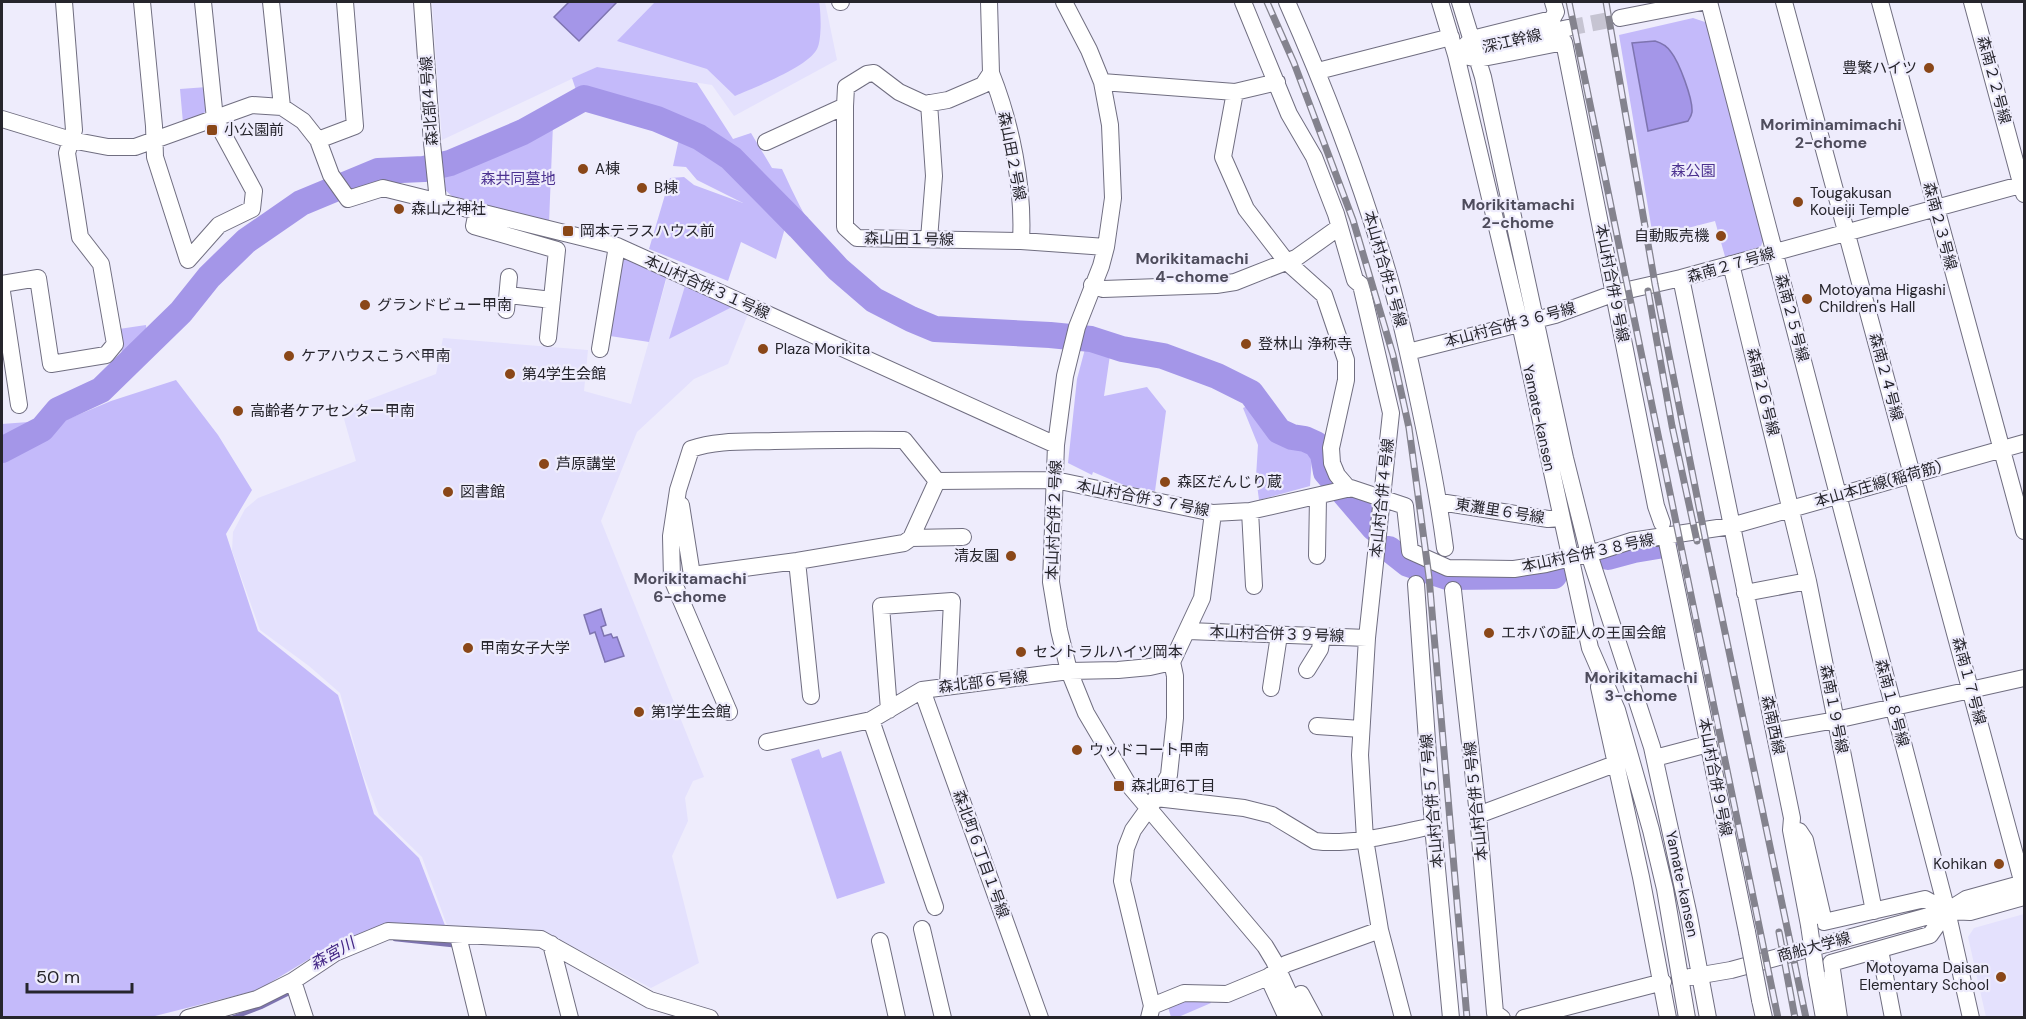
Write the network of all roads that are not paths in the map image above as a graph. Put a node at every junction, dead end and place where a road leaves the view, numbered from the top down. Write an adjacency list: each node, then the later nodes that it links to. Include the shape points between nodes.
1 (64, 2): 33 (street, via 74,130)
2 (142, 2): 35 (street)
3 (202, 2): 32 (street)
4 (271, 2): 30 (street)
5 (345, 2): 34 (street, via 356,126)
6 (422, 2): 38 (street, 森北部４号線)
7 (989, 2): 24 (street, 森山田２号線)
8 (1064, 2): 25 (street, 本山村合併２号線)
9 (1243, 2): 26 (street, 本山村合併４号線)
10 (1287, 2): 23 (street, 本山村合併５号線)
11 (1440, 2): 20 (street, Yamate-kansen)
12 (1460, 2): 21 (street, Yamate-kansen)
13 (1702, 2): 19 (street)
14 (1709, 2): 47 (street, 森南２５号線)
15 (1784, 2): 42 (street, 森南２４号線)
16 (1880, 2): 39 (street, 森南２３号線)
17 (1972, 2): 37 (street, 森南２２号線)
18 (1555, 7): 21 (street, via 1552,19)
19 (1620, 18)
20 (1451, 37): 22 (street, Yamate-kansen); 23 (street)
21 (1475, 49): 22 (street); 55 (street, 本山村合併９号線, via 1566,35); 57 (street, Yamate-kansen)
22 (1456, 55): 58 (street, Yamate-kansen)
23 (1318, 71): 61 (street, 本山村合併５号線, via 1359,183)
24 (991, 73): 28 (street, via 983,85 948,100); 44 (street, 森山田２号線, via 1021,187)
25 (1102, 82): 27 (street); 46 (street, 本山村合併２号線, via 1110,125 1113,198)
26 (1277, 82): 27 (street); 41 (street, 本山村合併４号線, via 1289,114 1314,157)
27 (1235, 92): 48 (street, via 1223,157 1246,209)
28 (929, 103): 29 (street, 森山田１号線, via 899,92 874,72 846,87); 43 (street, via 934,176)
29 (845, 106): 36 (street); 43 (street, 森山田１号線, via 845,227 857,238)
30 (282, 107): 32 (street, via 252,105); 34 (street, via 303,121)
31 (2, 119): 33 (street)
32 (215, 119): 35 (street); 35 (street, via 254,191 252,209 219,225 188,261 155,157)
33 (71, 140): 35 (street, via 108,147 135,147); 52 (street, via 67,153 80,237 101,264 114,344 106,355 51,364 38,278)
34 (318, 140): 38 (street, 本山村合併３１号線, via 331,175 348,199 383,188)
35 (155, 141)
36 (766, 142)
37 (2024, 188): 39 (street, 森南２７号線)
38 (437, 195): 40 (street, 本山村合併３１号線)
39 (1935, 208): 42 (street, 森南２７号線); 65 (street, 森南２３号線)
40 (477, 211): 45 (street, 本山村合併３１号線); 56 (street, via 474,226 557,250)
41 (1338, 228): 48 (street); 72 (street, 本山村合併４号線, via 1355,280 1361,285 1391,413)
42 (1846, 232): 47 (street, 森南２７号線); 66 (street, 森南２４号線)
43 (929, 239): 44 (street, 森山田１号線)
44 (1021, 241): 46 (street, 森山田１号線)
45 (617, 246): 60 (street); 64 (street, 本山村合併３１号線)
46 (1106, 247): 53 (street, 本山村合併２号線)
47 (1774, 252): 49 (street, 森南２７号線); 71 (street, 森南２５号線)
48 (1286, 261): 53 (street, via 1235,282 1216,285 1103,290); 70 (street, via 1324,296 1346,360 1346,380 1331,448)
49 (1733, 270): 51 (street, 森南２７号線); 74 (street, 森南２６号線)
50 (509, 277): 56 (street, via 507,303)
51 (1681, 278): 55 (street, 本山村合併３６号線); 78 (street, 森南２７号線)
52 (2, 284)
53 (1092, 285): 64 (street, 本山村合併２号線, via 1065,375)
54 (2, 292): 62 (street)
55 (1615, 294): 57 (street, 本山村合併３６号線); 79 (street, 本山村合併９号線)
56 (552, 300): 59 (street)
57 (1536, 320): 58 (street, 本山村合併３６号線); 85 (street, Yamate-kansen)
58 (1520, 324): 61 (street, 本山村合併３６号線); 77 (street, Yamate-kansen)
59 (548, 338)
60 (600, 349)
61 (1408, 352): 73 (street, 本山村合併５号線)
62 (19, 405)
63 (2025, 443): 65 (street, 本山本庄線(稲荷筋))
64 (1056, 445): 67 (street, 本山村合併２号線)
65 (2002, 450): 66 (street, 本山本庄線(稲荷筋)); 80 (street, 森南２３号線)
66 (1913, 474): 71 (street, 本山本庄線(稲荷筋)); 107 (street, 森南１７号線)
67 (1055, 480): 68 (street, 本山村合併３７号線); 76 (street, 本山村合併３７号線); 102 (street, 本山村合併２号線, via 1051,582)
68 (938, 482): 69 (street, via 904,440 749,441 707,443 691,449); 82 (street)
69 (678, 490): 88 (street, via 692,575); 111 (street, via 671,536 672,579)
70 (1336, 492): 72 (street, 本山村合併３７号線); 75 (street, 本山村合併３７号線); 86 (street)
71 (1839, 495): 74 (street, 本山本庄線(稲荷筋)); 109 (street, 森南１８号線)
72 (1382, 497): 84 (street, 本山村合併３７号線, via 1405,506); 98 (street, 本山村合併４号線)
73 (1440, 502): 77 (street, 東灘里６号線); 83 (street, 本山村合併５号線)
74 (1791, 509): 78 (street, 本山本庄線(稲荷筋)); 89 (street, 森南１９号線)
75 (1250, 511): 76 (street, 本山村合併３７号線); 91 (street)
76 (1213, 513): 95 (street, via 1202,598)
77 (1561, 518): 87 (street, Yamate-kansen)
78 (1731, 526): 79 (street, 本山村合併３８号線); 93 (street, 森南西線)
79 (1664, 530): 85 (street, 本山村合併３８号線); 118 (street, 本山村合併９号線)
80 (2025, 531)
81 (963, 537): 82 (street)
82 (911, 538): 88 (street, via 904,543)
83 (1445, 548)
84 (1410, 551): 87 (street, 本山村合併３８号線, via 1448,568 1514,569)
85 (1589, 554): 87 (street, 本山村合併３８号線); 94 (street, Yamate-kansen)
86 (1317, 556)
87 (1570, 559): 99 (street, Yamate-kansen)
88 (796, 561): 108 (street)
89 (1808, 581): 93 (street); 113 (street, 森南１９号線)
90 (1416, 584): 123 (street, 本山村合併５７号線)
91 (1254, 586)
92 (1453, 590): 122 (street, 本山村合併５号線)
93 (1746, 593): 116 (street, 森南西線)
94 (1608, 615): 119 (street, Yamate-kansen); 124 (street, Yamate-kansen, via 1611,646 1643,767)
95 (1188, 631): 96 (street, 本山村合併３９号線); 100 (street)
96 (1279, 635): 97 (street, 本山村合併３９号線); 105 (street)
97 (1322, 636): 98 (street, 本山村合併３９号線); 101 (street, via 1320,649)
98 (1367, 638): 115 (street, 本山村合併４号線)
99 (1590, 648): 120 (street); 124 (street, Yamate-kansen, via 1617,710)
100 (1172, 662): 102 (street, 森北部６号線, via 1118,670); 121 (street, via 1175,718 1170,775)
101 (1307, 670)
102 (1069, 671): 104 (street, 森北部６号線); 121 (street, 本山村合併２号線, via 1086,713 1128,783)
103 (2025, 678): 107 (street)
104 (948, 686): 106 (street, 森北部６号線); 110 (street, via 952,601 881,606)
105 (1271, 688)
106 (922, 690): 110 (street, 森北部６号線); 154 (street, 森北町６丁目１号線)
107 (1971, 690): 109 (street); 126 (street, 森南１７号線)
108 (811, 696)
109 (1893, 708): 113 (street); 129 (street, 森南１８号線)
110 (889, 710): 112 (street, 森北部６号線)
111 (729, 712)
112 (871, 720): 117 (street, 森北部６号線); 127 (street)
113 (1836, 720): 116 (street); 128 (street, 森南１９号線)
114 (1317, 726): 115 (street)
115 (1361, 729): 125 (street, 本山村合併４号線)
116 (1775, 731): 130 (street, 森南西線, via 1791,830)
117 (767, 742)
118 (1708, 744): 119 (street); 164 (street, 本山村合併９号線, bridge)
119 (1655, 758): 138 (street, Yamate-kansen)
120 (1616, 764): 122 (street); 141 (street)
121 (1152, 804): 125 (street, via 1244,808 1272,815 1315,841); 137 (street, 本山村合併２号線, via 1265,946); 143 (street, via 1133,830 1126,848 1122,881)
122 (1478, 815): 145 (street, 本山村合併５号線)
123 (1433, 826): 125 (street); 159 (street, 本山村合併５７号線)
124 (1651, 830): 139 (street, Yamate-kansen)
125 (1365, 839): 132 (street, 本山村合併４号線)
126 (2024, 888): 129 (street, 商船大学線, via 1966,898)
127 (935, 907)
128 (1874, 911): 129 (street, via 1925,899); 130 (street)
129 (1947, 911): 136 (street, via 1930,935); 138 (street, 商船大学線); 168 (street, 森南１８号線)
130 (1816, 924): 165 (street, 森南西線, bridge, via 1816,973)
131 (922, 928): 153 (street)
132 (1380, 930): 137 (street); 158 (street, 本山村合併４号線)
133 (458, 936): 135 (street, via 541,939); 140 (street, via 388,931 335,953); 148 (street)
134 (880, 941): 152 (street)
135 (551, 944): 142 (street); 149 (street)
136 (1880, 950): 166 (street, via 1831,963); 167 (street)
137 (1277, 970): 143 (street, via 1227,994 1184,993); 155 (street); 156 (street, 本山村合併２号線); 157 (street)
138 (1700, 975): 139 (street, 商船大学線); 163 (street, Yamate-kansen)
139 (1680, 979): 162 (street, Yamate-kansen)
140 (293, 981): 144 (street); 147 (street)
141 (1662, 982): 160 (street); 161 (street)
142 (650, 1000): 150 (street); 151 (street)
143 (1151, 1012)
144 (223, 1013): 146 (street)
145 (1499, 1015)
146 (188, 1017)
147 (304, 1017)
148 (478, 1017)
149 (570, 1017)
150 (655, 1017)
151 (710, 1017)
152 (897, 1017)
153 (943, 1017)
154 (1040, 1017)
155 (1287, 1017)
156 (1300, 1017)
157 (1314, 1017)
158 (1403, 1017)
159 (1451, 1017)
160 (1524, 1017)
161 (1668, 1017)
162 (1687, 1017)
163 (1708, 1017)
164 (1764, 1017)
165 (1824, 1017)
166 (1839, 1017)
167 (1893, 1017)
168 (1971, 1017)

